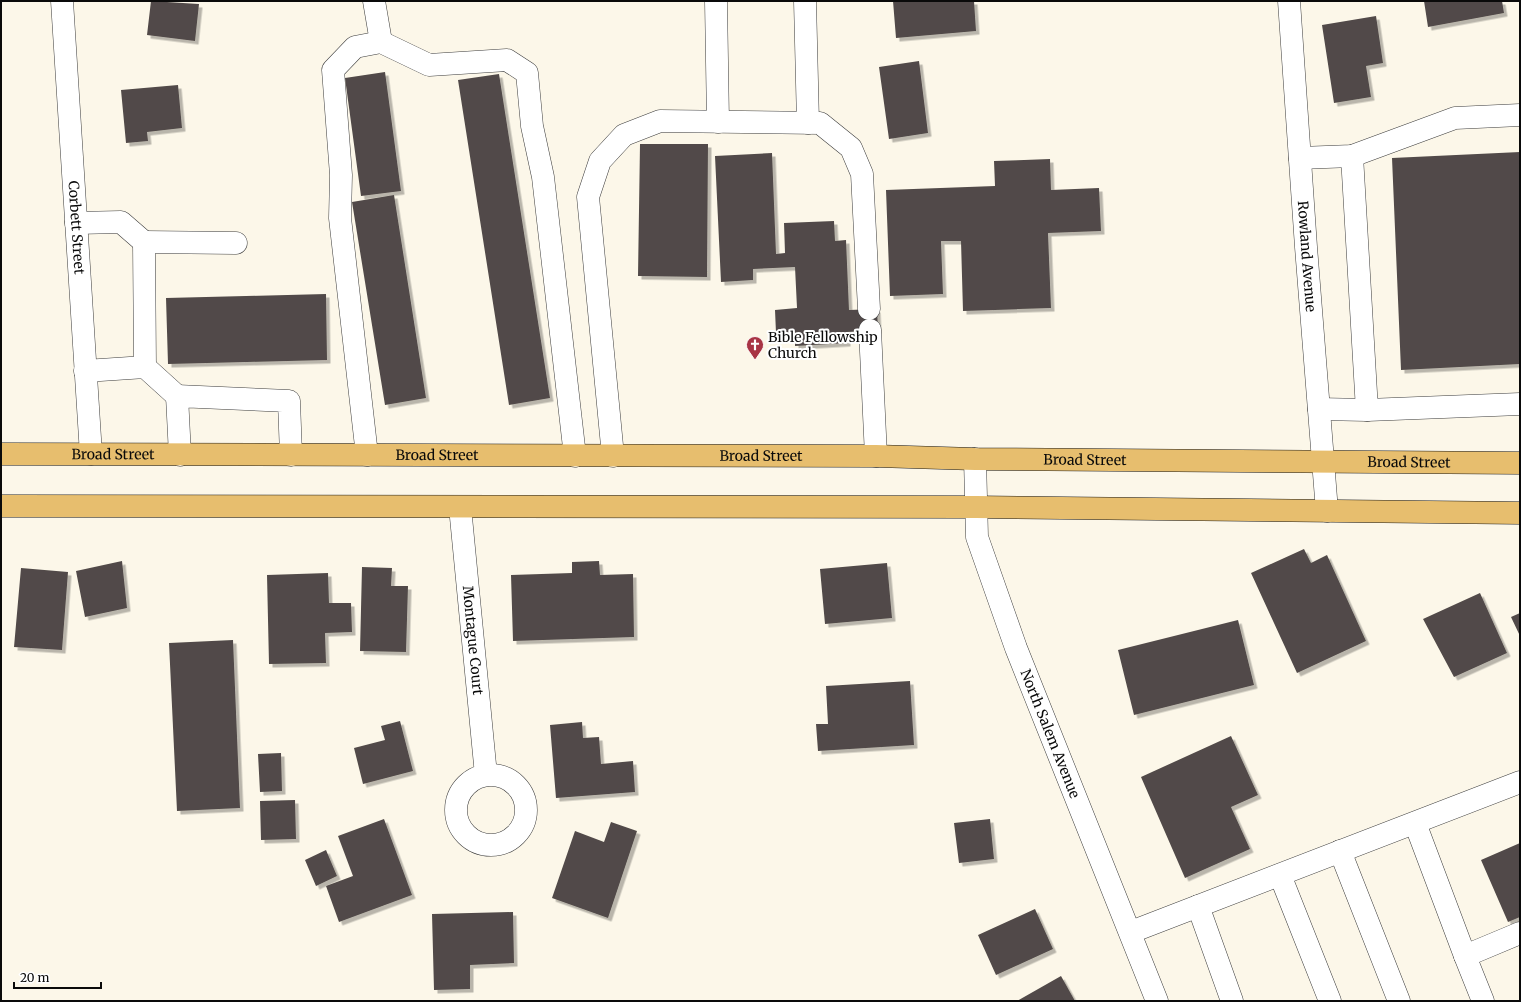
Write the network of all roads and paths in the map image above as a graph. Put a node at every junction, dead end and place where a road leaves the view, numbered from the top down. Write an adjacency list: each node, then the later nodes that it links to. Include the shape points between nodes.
1 (62, 1): 12 (street, Corbett Street)
2 (374, 1): 6 (street)
3 (716, 1): 8 (street)
4 (805, 1): 9 (street)
5 (1289, 1): 11 (street, Rowland Avenue)
6 (381, 42): 25 (street, via 355,47 333,70 341,175 340,218); 26 (street, via 429,65 507,60 526,73 532,126 543,177)
7 (1520, 116): 10 (street, via 1456,118)
8 (718, 122): 9 (street); 27 (street, via 660,122 624,135 600,161 588,197)
9 (808, 123): 28 (street, via 820,123 851,148 862,174)
10 (1352, 156): 11 (street); 20 (street)
11 (1300, 158): 19 (street, Rowland Avenue)
12 (76, 223): 13 (street, via 121,222); 16 (street, Corbett Street)
13 (144, 242): 14 (street); 15 (street)
14 (236, 243)
15 (145, 367): 16 (street); 17 (street)
16 (85, 371): 22 (street, Corbett Street)
17 (177, 396): 23 (street); 24 (street, via 289,401)
18 (1520, 404): 20 (street)
19 (1319, 409): 20 (street); 30 (street, Rowland Avenue)
20 (1367, 410)
21 (1, 454): 22 (main road, Broad Street)
22 (91, 454): 23 (main road, Broad Street)
23 (180, 455): 24 (main road, Broad Street)
24 (291, 455): 25 (main road, Broad Street)
25 (367, 455): 26 (main road, Broad Street)
26 (575, 456): 27 (main road, Broad Street)
27 (613, 456): 28 (main road, Broad Street)
28 (876, 456): 29 (main road, Broad Street)
29 (974, 459): 30 (main road, Broad Street); 34 (street, North Salem Avenue)
30 (1323, 461): 31 (main road, Broad Street); 35 (street, Rowland Avenue)
31 (1520, 463)
32 (1, 506): 33 (main road)
33 (460, 507): 34 (main road); 37 (street, Montague Court)
34 (976, 508): 35 (main road); 43 (street, North Salem Avenue, via 977,537 1016,648)
35 (1327, 511): 36 (main road)
36 (1520, 513)
37 (486, 775)
38 (1520, 782): 39 (street)
39 (1415, 823): 40 (street); 45 (street)
40 (1340, 851): 41 (street); 49 (street)
41 (1280, 875): 42 (street); 48 (street)
42 (1198, 906): 43 (street); 47 (street)
43 (1131, 932): 46 (street, North Salem Avenue)
44 (1520, 933): 45 (street)
45 (1465, 956): 50 (street)
46 (1157, 1001)
47 (1232, 1001)
48 (1330, 1001)
49 (1399, 1001)
50 (1483, 1001)

